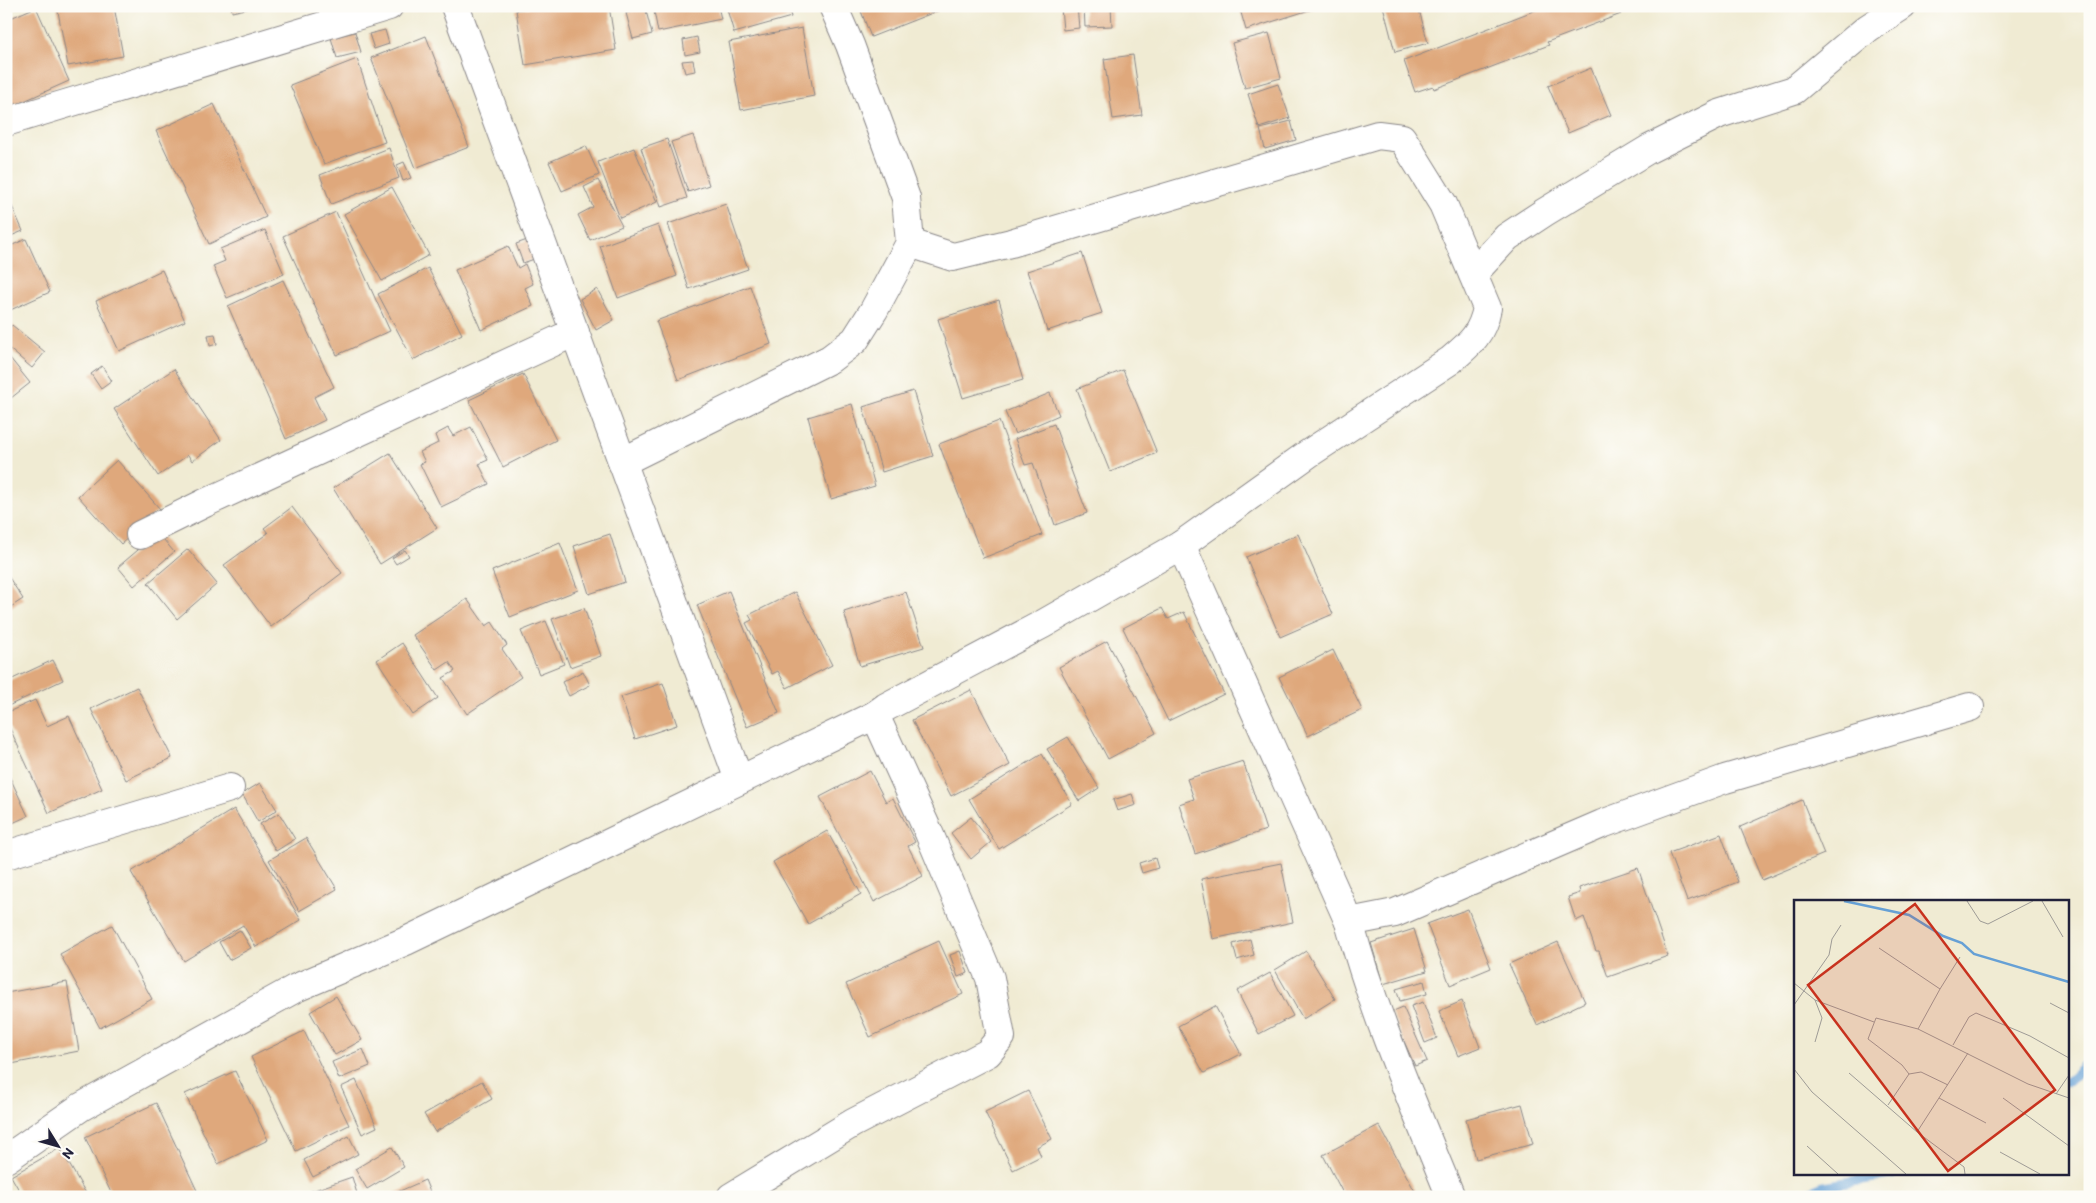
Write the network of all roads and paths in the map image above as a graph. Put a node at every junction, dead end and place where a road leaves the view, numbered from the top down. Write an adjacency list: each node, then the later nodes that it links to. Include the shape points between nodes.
1 (389, 6): 5 (street)
2 (455, 6): 8 (street)
3 (832, 6): 6 (street, via 850,45 906,198)
4 (1902, 6): 7 (street, via 1868,28 1794,90 1718,114 1649,148 1507,237)
5 (6, 122)
6 (910, 243): 7 (street, via 952,257 1011,243 1378,135 1402,138 1443,204); 9 (street, via 874,310 849,345 830,359)
7 (1473, 274): 11 (street, via 1487,308 1483,325 1471,343 1451,360 1308,454)
8 (575, 332): 9 (street); 10 (street)
9 (622, 462): 14 (street)
10 (140, 535)
11 (1181, 545): 13 (street); 17 (street)
12 (1970, 707): 17 (street, via 1725,779 1602,824 1395,913)
13 (875, 715): 14 (street); 19 (street, via 990,978 1000,1037 988,1053 852,1123)
14 (739, 780): 18 (street, via 406,941 296,988 81,1106)
15 (230, 788): 16 (street)
16 (6, 855)
17 (1349, 922): 20 (street, via 1363,974 1388,1042)
18 (6, 1159)
19 (731, 1197)
20 (1451, 1197)

